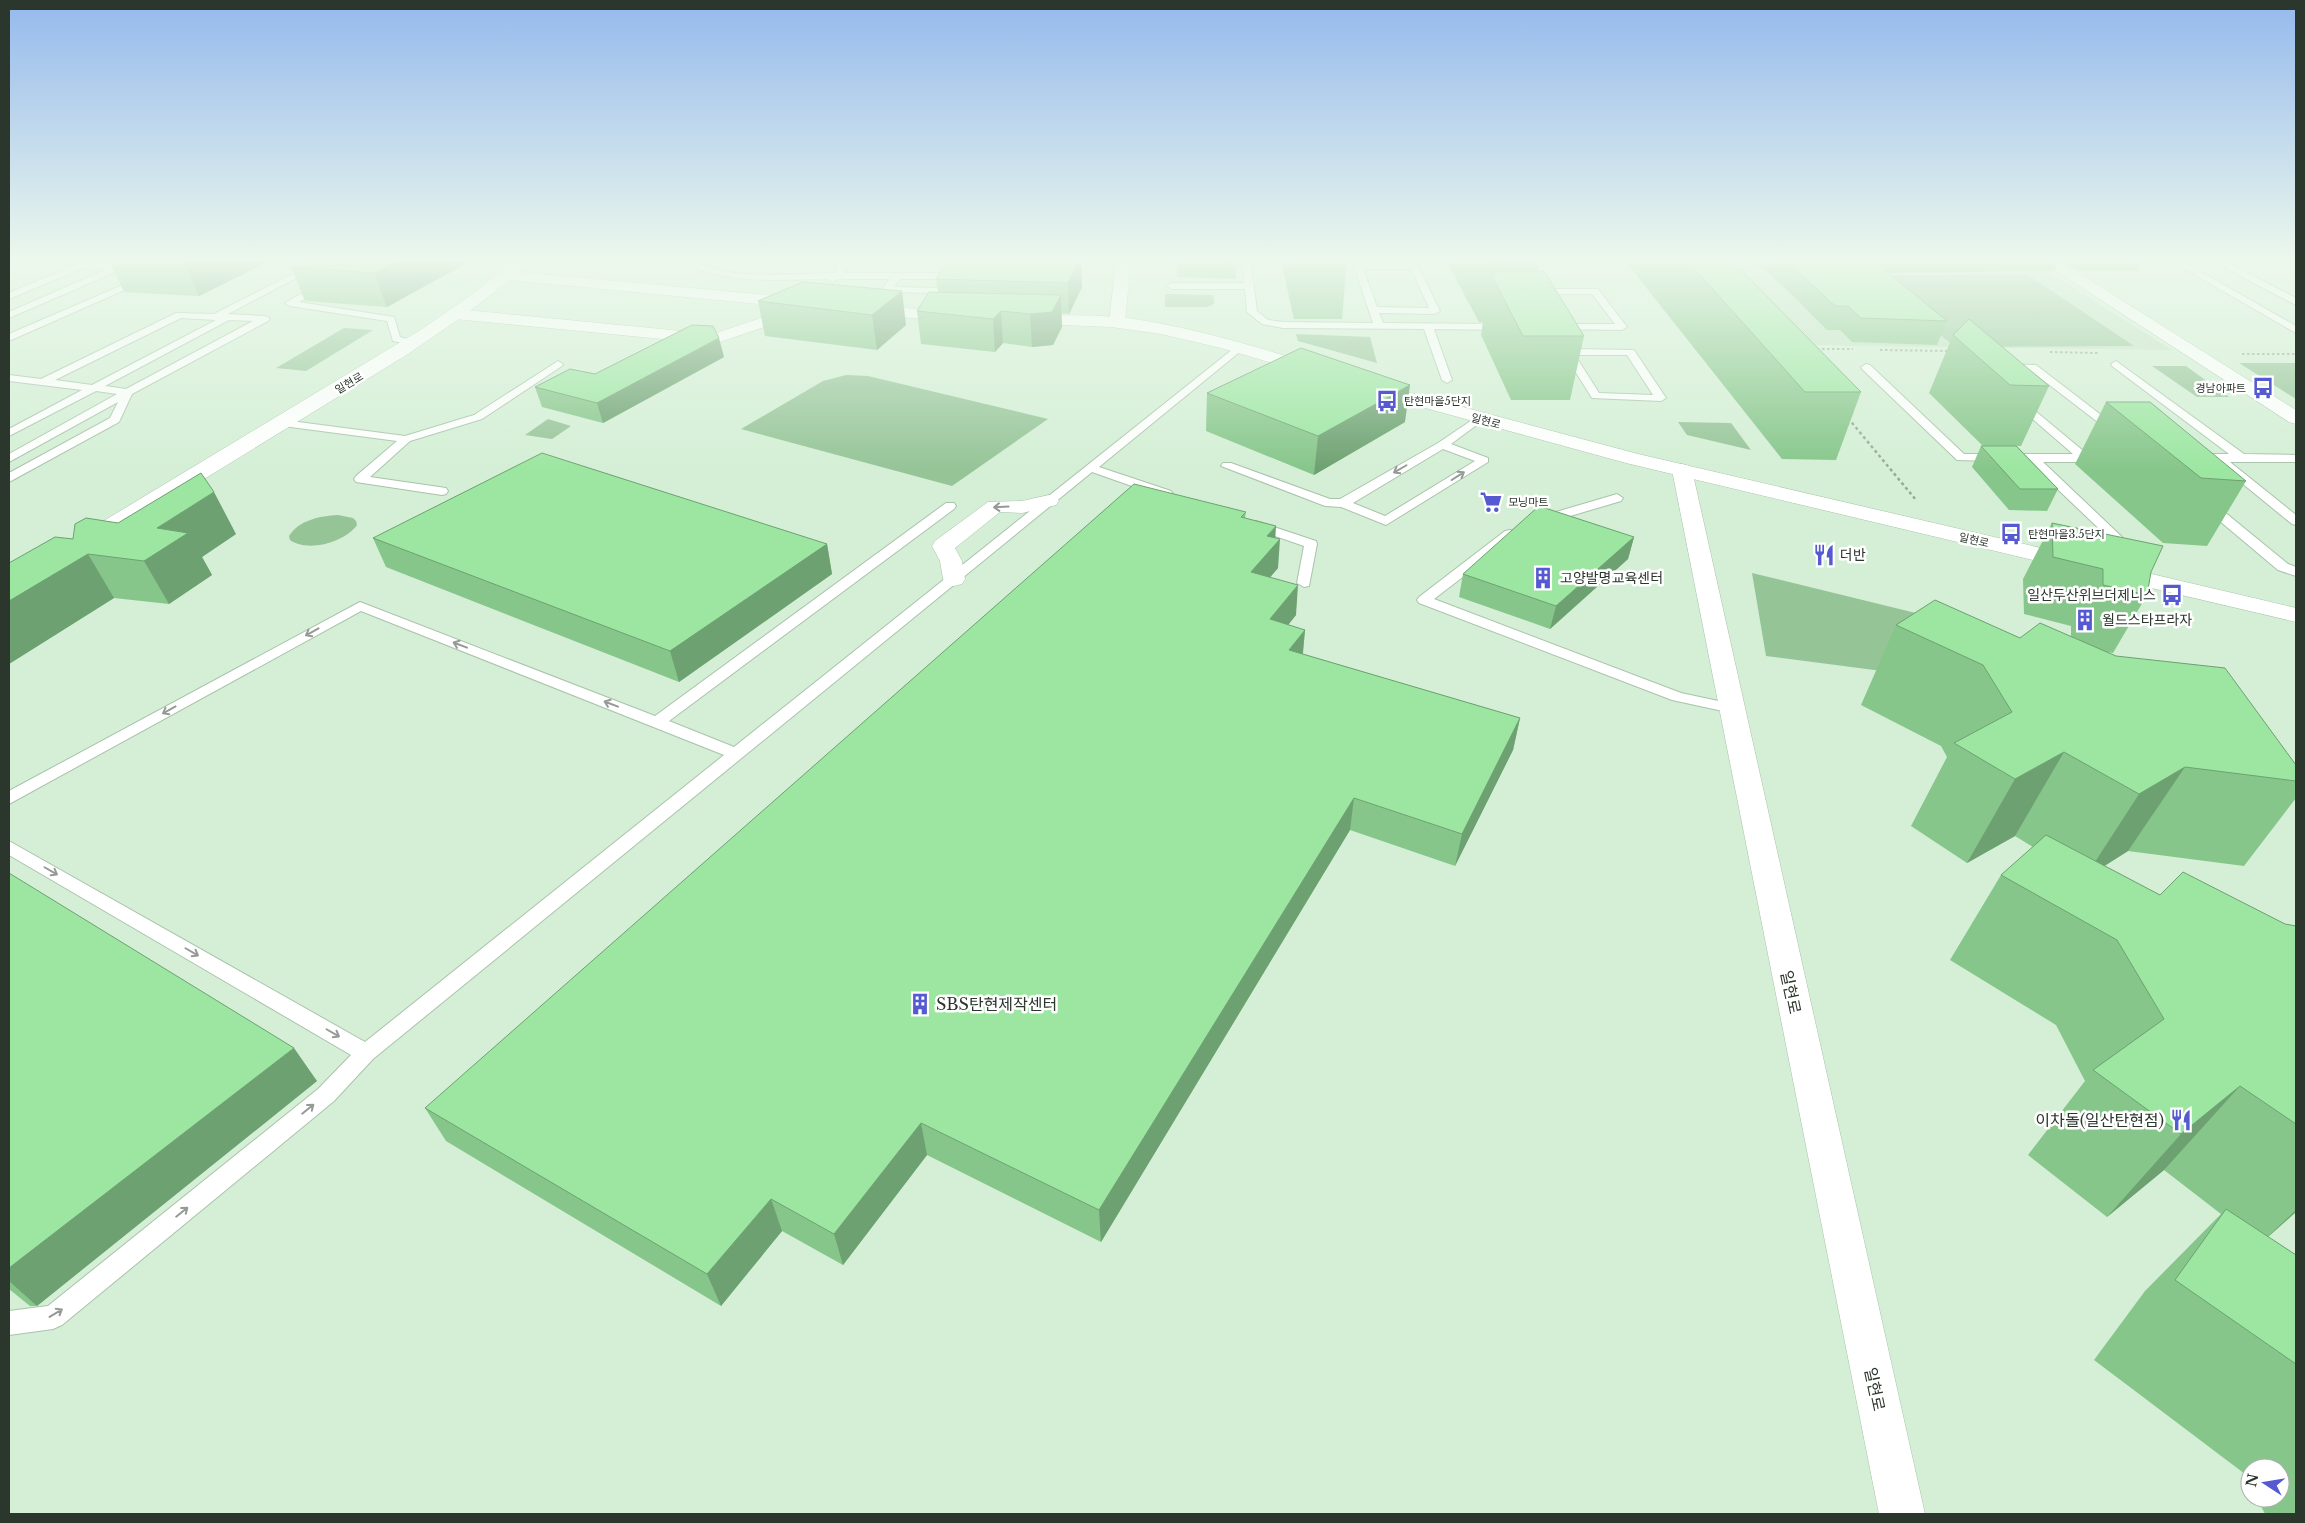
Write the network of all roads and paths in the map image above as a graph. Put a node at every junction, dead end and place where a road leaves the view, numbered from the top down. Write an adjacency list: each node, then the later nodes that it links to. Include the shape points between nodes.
1 (30, 328): 13 (lane)
2 (153, 328): 32 (lane)
3 (207, 328): 34 (lane)
4 (248, 328): 35 (lane)
5 (394, 328): 14 (lane, via 396,339)
6 (433, 328): 14 (main road, 일현로)
7 (601, 328): 8 (main road, via 714,339)
8 (746, 328)
9 (1153, 328): 15 (main road)
10 (1428, 328): 31 (lane)
11 (1552, 328): 20 (lane)
12 (2154, 328): 38 (main road)
13 (9, 338)
14 (412, 342): 40 (main road, 일현로)
15 (1238, 348): 29 (main road); 54 (lane)
16 (1810, 349): 17 (path)
17 (1859, 350)
18 (1878, 350): 19 (path)
19 (1957, 351)
20 (1568, 352): 20 (lane, via 1596,396 1662,398 1630,352)
21 (2046, 352): 22 (path)
22 (2105, 353)
23 (2238, 354): 24 (path)
24 (2296, 354)
25 (558, 364): 42 (lane, via 478,417)
26 (2116, 364): 50 (lane)
27 (1866, 367): 45 (lane, via 1961,458)
28 (1995, 367): 43 (lane, via 2032,367)
29 (1330, 375)
30 (9, 378): 32 (lane)
31 (1447, 380)
32 (46, 381): 34 (lane)
33 (1358, 384): 39 (main road, 일현로)
34 (94, 388): 35 (lane); 41 (lane)
35 (128, 392): 52 (lane); 56 (lane, via 115,420)
36 (2012, 397): 46 (lane)
37 (1846, 416): 64 (path)
38 (2296, 418)
39 (1478, 419): 44 (lane); 55 (main road, 일현로)
40 (283, 423): 42 (lane); 68 (main road, 일현로)
41 (9, 433)
42 (406, 439): 57 (lane, via 360,479)
43 (2127, 440)
44 (1442, 445): 62 (lane, one-way to 62); 62 (lane, one-way to 44, via 1386,521 1484,460)
45 (2032, 458): 46 (lane); 67 (lane)
46 (2084, 458): 47 (lane)
47 (2101, 458)
48 (2183, 458): 49 (lane)
49 (2219, 458): 50 (lane); 65 (lane)
50 (2241, 458): 51 (lane)
51 (2296, 458)
52 (9, 459)
53 (1227, 466): 62 (lane, via 1329,503)
54 (1091, 468): 60 (lane); 61 (lane)
55 (1682, 470): 72 (main road, 일현로); 73 (main road, 일현로)
56 (9, 478)
57 (442, 490)
58 (2195, 494): 69 (lane, via 2283,567)
59 (1617, 498): 73 (lane, via 1524,525 1424,600 1677,697)
60 (1182, 500)
61 (1049, 501): 70 (lane); 70 (main road, one-way to 70, via 1022,507 995,506 943,546 951,561)
62 (1343, 503)
63 (950, 506): 74 (lane)
64 (1920, 506)
65 (2296, 521)
66 (1247, 522): 71 (lane, via 1311,544)
67 (2116, 538)
68 (66, 554)
69 (2296, 572)
70 (954, 579): 75 (lane)
71 (1304, 583)
72 (2296, 614)
73 (1732, 708): 80 (main road, 일현로)
74 (657, 722): 75 (lane); 76 (lane, one-way to 76, via 360,606)
75 (737, 754): 78 (lane)
76 (9, 798)
77 (9, 847): 78 (lane, one-way to 78)
78 (366, 1053): 79 (lane, one-way to 78, via 53,1317 326,1095)
79 (9, 1323)
80 (1902, 1514)

